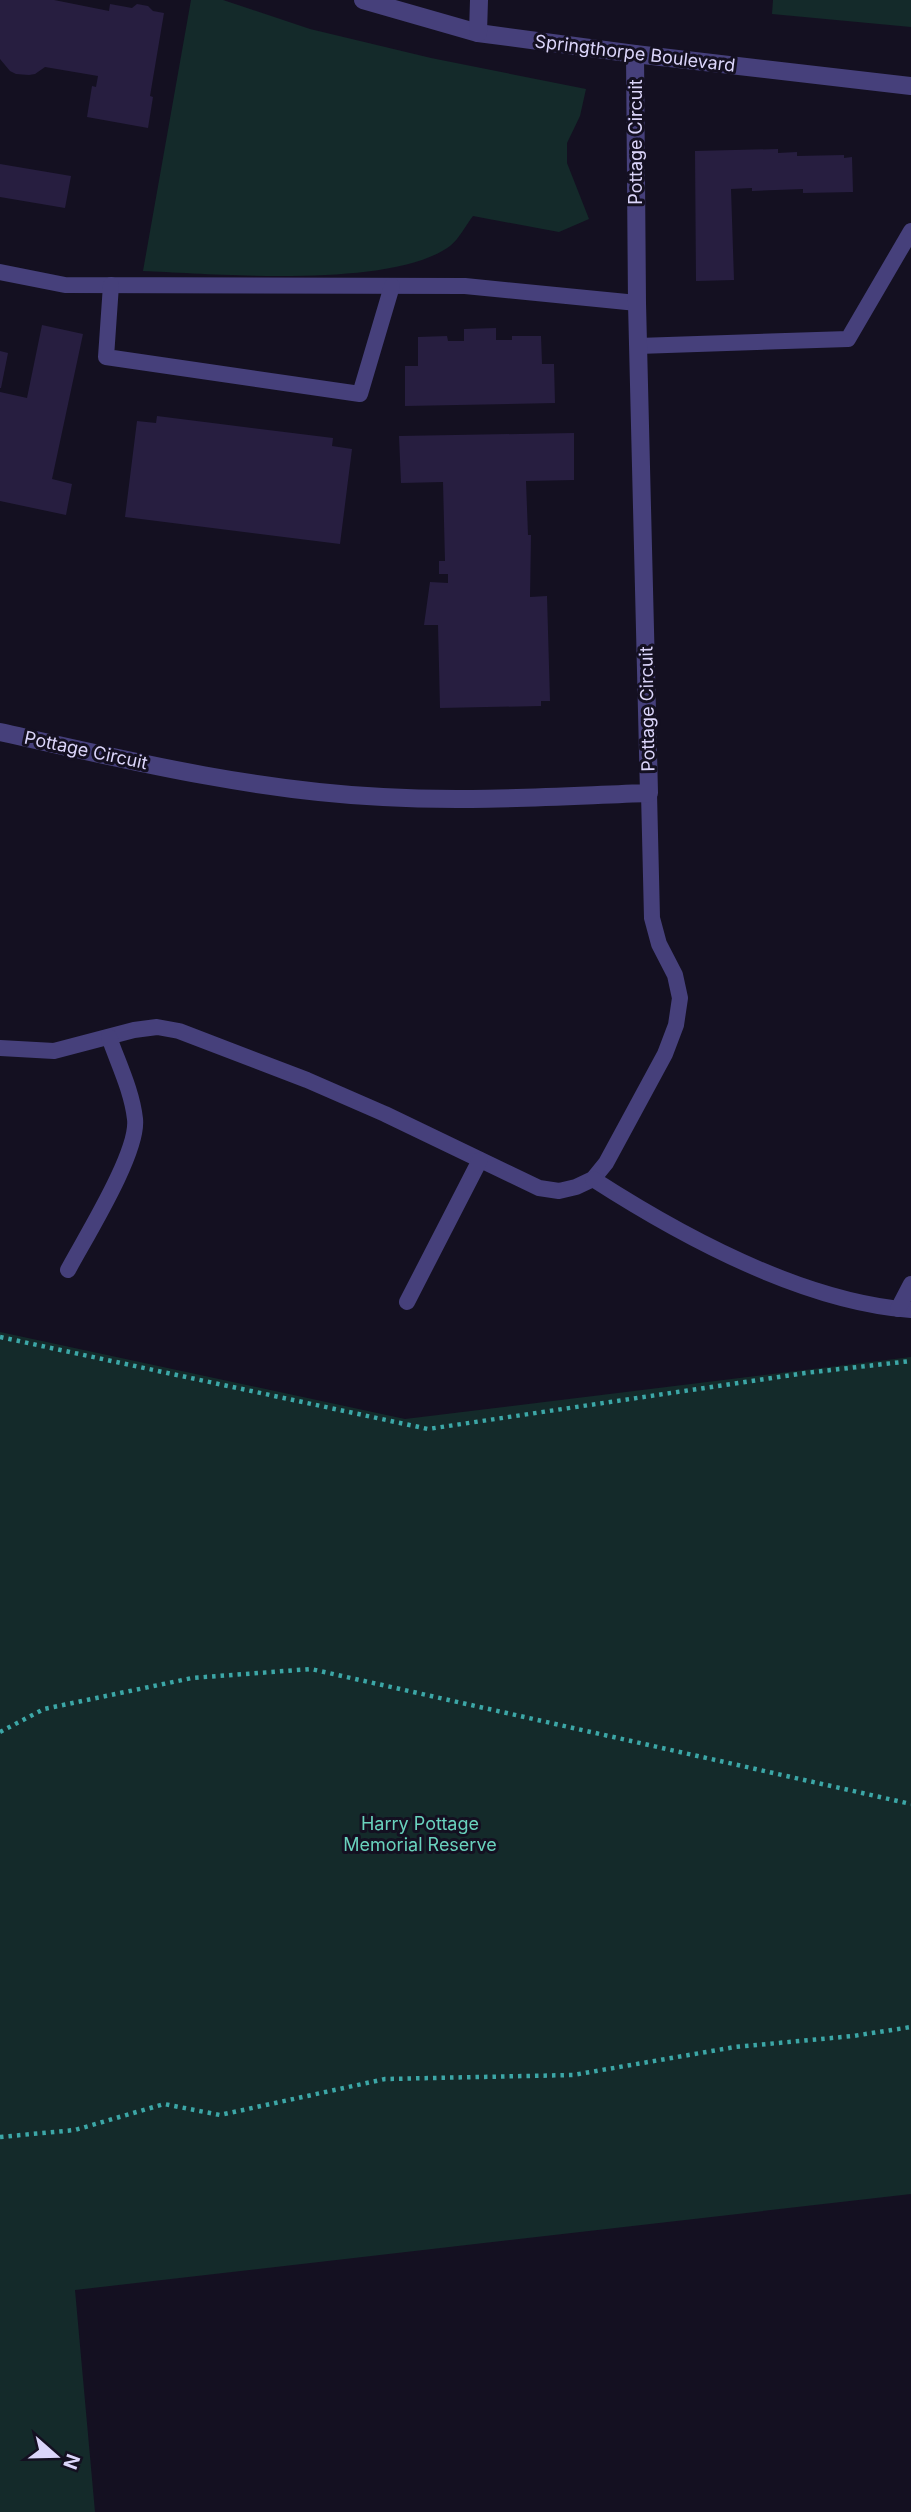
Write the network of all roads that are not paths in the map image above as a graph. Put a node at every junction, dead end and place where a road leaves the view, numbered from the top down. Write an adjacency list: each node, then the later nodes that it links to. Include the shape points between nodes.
1 (363, 0): 3 (street, Springthorpe Boulevard)
2 (479, 0): 3 (street)
3 (478, 33): 4 (street, Springthorpe Boulevard)
4 (635, 54): 5 (street, Springthorpe Boulevard); 10 (street, Pottage Circuit)
5 (911, 86)
6 (911, 232): 11 (lane, via 848,339)
7 (0, 272): 8 (lane, via 65,285)
8 (111, 285): 9 (lane); 9 (lane, via 106,356 360,394)
9 (392, 286): 10 (lane, via 465,286)
10 (637, 303): 11 (street, Pottage Circuit)
11 (638, 346): 13 (street, Pottage Circuit)
12 (0, 732): 13 (street, Pottage Circuit, via 262,785 382,797)
13 (649, 793): 17 (lane, via 652,918 680,998 665,1055)
14 (109, 1037): 15 (lane, via 54,1051); 16 (lane, via 157,1027 207,1040 386,1114); 18 (lane, via 131,1099 134,1138)
15 (0, 1048)
16 (480, 1160): 17 (lane, via 539,1188 559,1191); 20 (lane)
17 (593, 1179): 21 (lane, via 731,1257 794,1284)
18 (68, 1270)
19 (911, 1284): 21 (lane)
20 (407, 1302)
21 (904, 1310)

